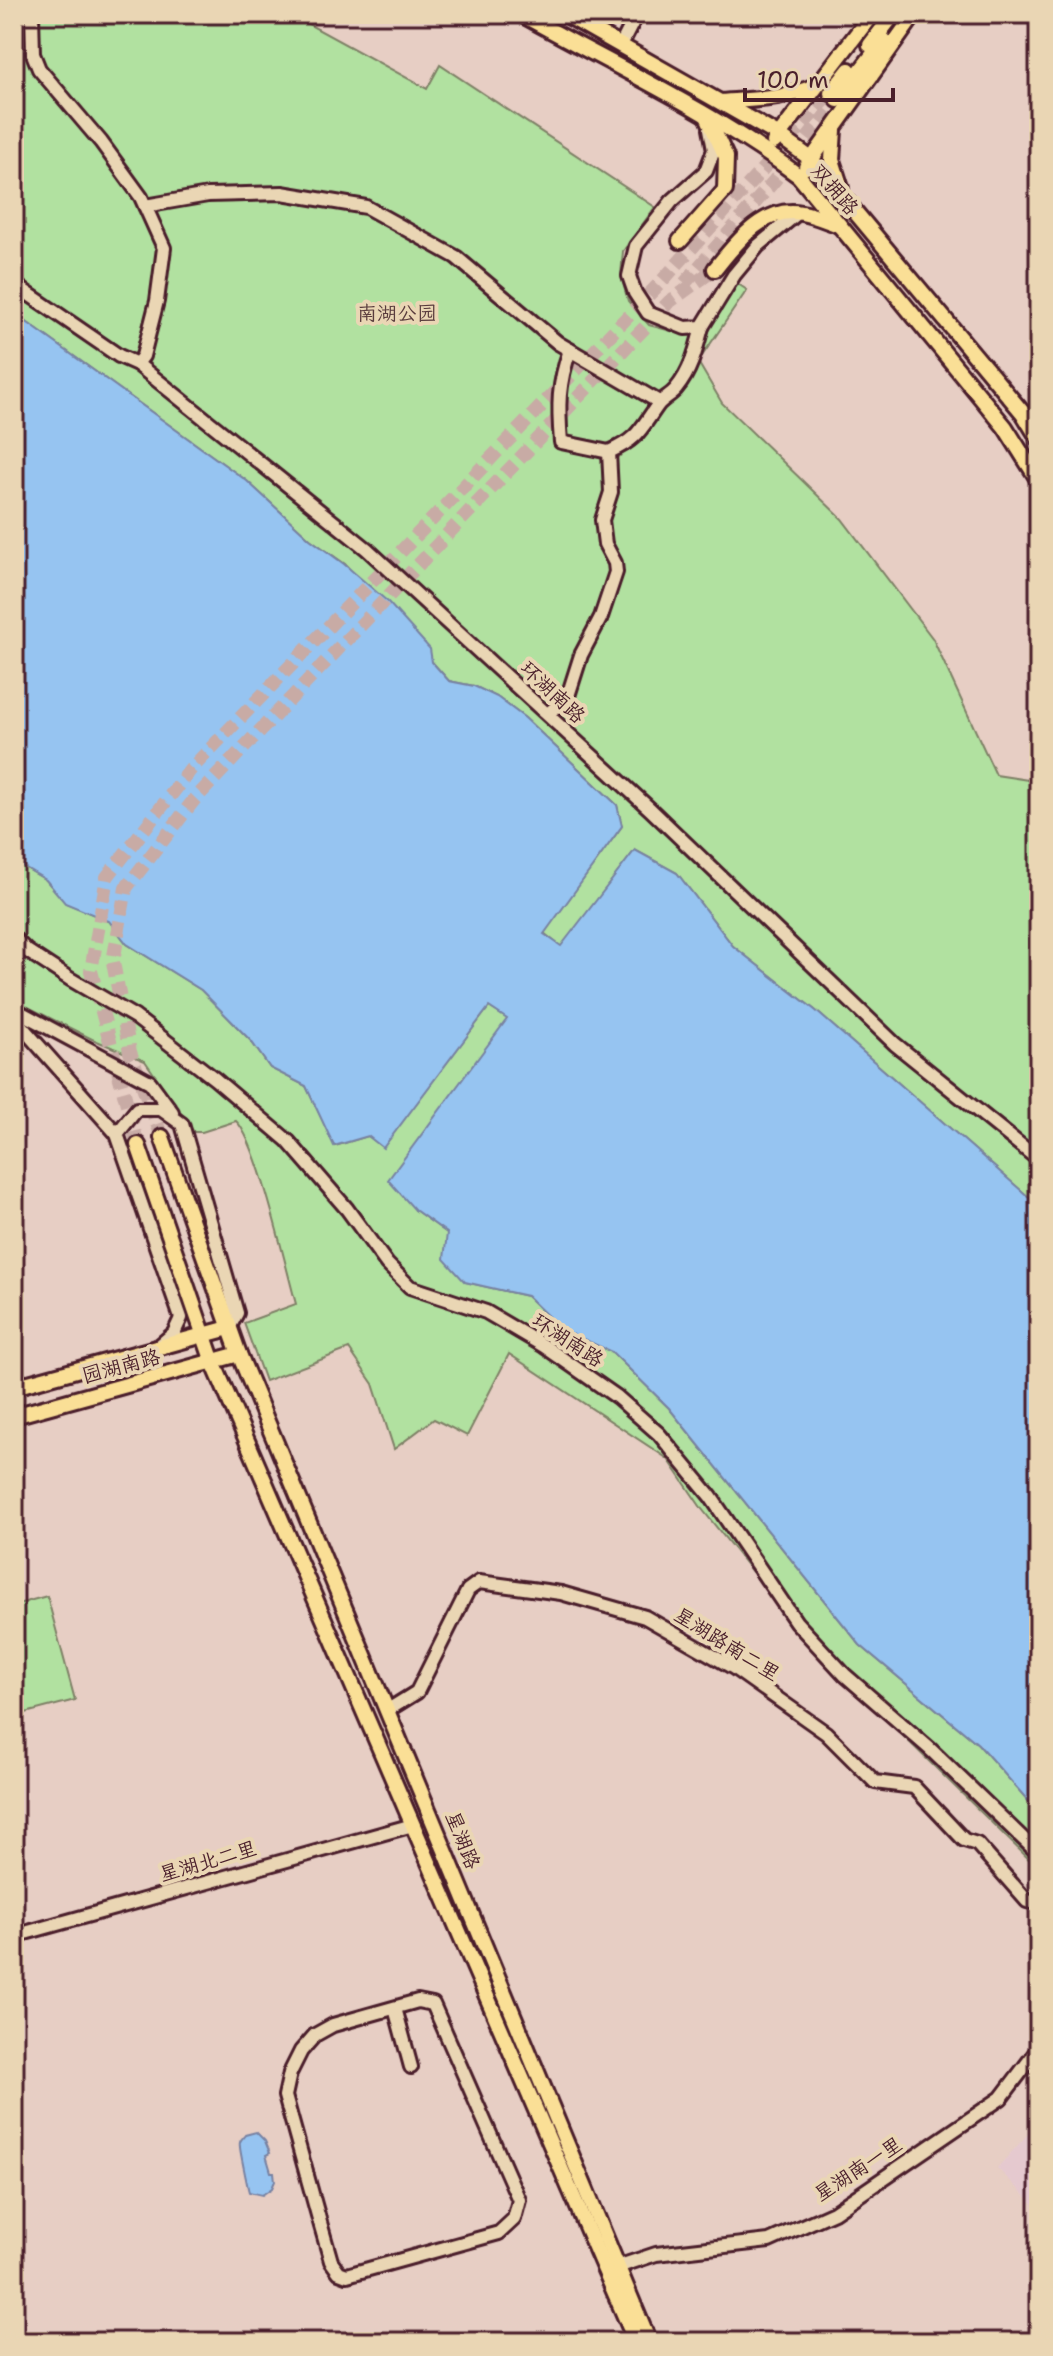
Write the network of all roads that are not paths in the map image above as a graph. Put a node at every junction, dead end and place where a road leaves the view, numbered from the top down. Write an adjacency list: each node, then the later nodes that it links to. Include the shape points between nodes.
1 (32, 14): 19 (street, via 33,54 39,69 101,142)
2 (521, 14): 12 (main road, 双拥路)
3 (565, 14): 9 (main road, 双拥路)
4 (637, 14): 9 (street)
5 (872, 14): 10 (main road)
6 (894, 14): 10 (main road)
7 (903, 14): 10 (main road)
8 (915, 14): 13 (main road)
9 (621, 45): 11 (main road, 双拥路)
10 (829, 92): 11 (main road); 14 (main road)
11 (721, 102): 14 (main road, 双拥路)
12 (708, 118): 15 (main road, 双拥路); 22 (main road, via 726,157 725,190); 25 (street, via 714,150 706,171 672,201 636,246 629,276 648,313 685,328)
13 (834, 128): 16 (main road); 18 (main road, via 832,160)
14 (778, 135): 15 (main road); 16 (main road, 双拥路)
15 (767, 152): 17 (main road, 双拥路)
16 (811, 159): 17 (main road); 18 (main road, 双拥路)
17 (799, 176): 21 (main road, 双拥路)
18 (846, 199): 29 (main road, 双拥路)
19 (145, 206): 26 (street, via 208,195 282,193 366,207 456,257); 27 (street, via 164,248 155,311)
20 (799, 212): 21 (main road); 23 (main road, via 767,218 737,241); 25 (street, via 758,246)
21 (841, 226): 31 (main road, 双拥路, via 1005,427)
22 (680, 241)
23 (715, 269)
24 (14, 284): 27 (street, 环湖南路)
25 (702, 327): 28 (street, via 690,369 674,392)
26 (570, 350): 28 (street); 30 (street, via 557,402 561,442)
27 (137, 364): 32 (street, 环湖南路, via 367,549)
28 (659, 402): 30 (street, via 644,428)
29 (1039, 439)
30 (609, 452): 32 (street, via 611,492 602,520 616,572 568,696)
31 (1039, 481)
32 (548, 714): 40 (street, 环湖南路, via 895,1044)
33 (14, 938): 50 (street, 环湖南路, via 135,1017 288,1141 410,1287 486,1312 544,1346 659,1434 711,1497 796,1622 845,1675)
34 (14, 1009): 36 (street, via 150,1082)
35 (14, 1018): 37 (street)
36 (182, 1124): 37 (street, via 161,1109 137,1109); 41 (street, via 237,1313)
37 (117, 1134): 43 (street, via 181,1318)
38 (162, 1137): 41 (main road, 星湖路)
39 (138, 1145): 42 (main road, 星湖路)
40 (1039, 1160)
41 (229, 1328): 42 (main road, 园湖南路); 44 (main road, 星湖路)
42 (204, 1336): 43 (main road, 园湖南路); 45 (main road, 星湖路)
43 (156, 1349): 46 (main road, 园湖南路)
44 (239, 1354): 45 (main road, 园湖南路); 48 (main road, 星湖路)
45 (213, 1362): 47 (main road, 园湖南路); 49 (main road, 星湖路)
46 (14, 1387)
47 (14, 1416)
48 (388, 1710): 51 (street, 星湖路南二里, via 417,1692 468,1590 479,1582 561,1593 645,1617 734,1668 826,1733 875,1782 914,1787 964,1840 977,1844 1027,1901); 56 (main road, 星湖路)
49 (413, 1825): 52 (street, 星湖北二里); 57 (main road, 星湖路)
50 (1039, 1854)
51 (1039, 1904)
52 (14, 1936)
53 (395, 2008): 53 (street, via 418,2001 433,2004 519,2200 514,2219 499,2233 347,2275 331,2261 285,2096 290,2073 315,2035); 55 (street)
54 (1039, 2048): 56 (street, 星湖南一里, via 1001,2098 834,2212 769,2241 656,2254)
55 (411, 2067)
56 (617, 2267): 58 (main road, 星湖路)
57 (636, 2342)
58 (649, 2342)

